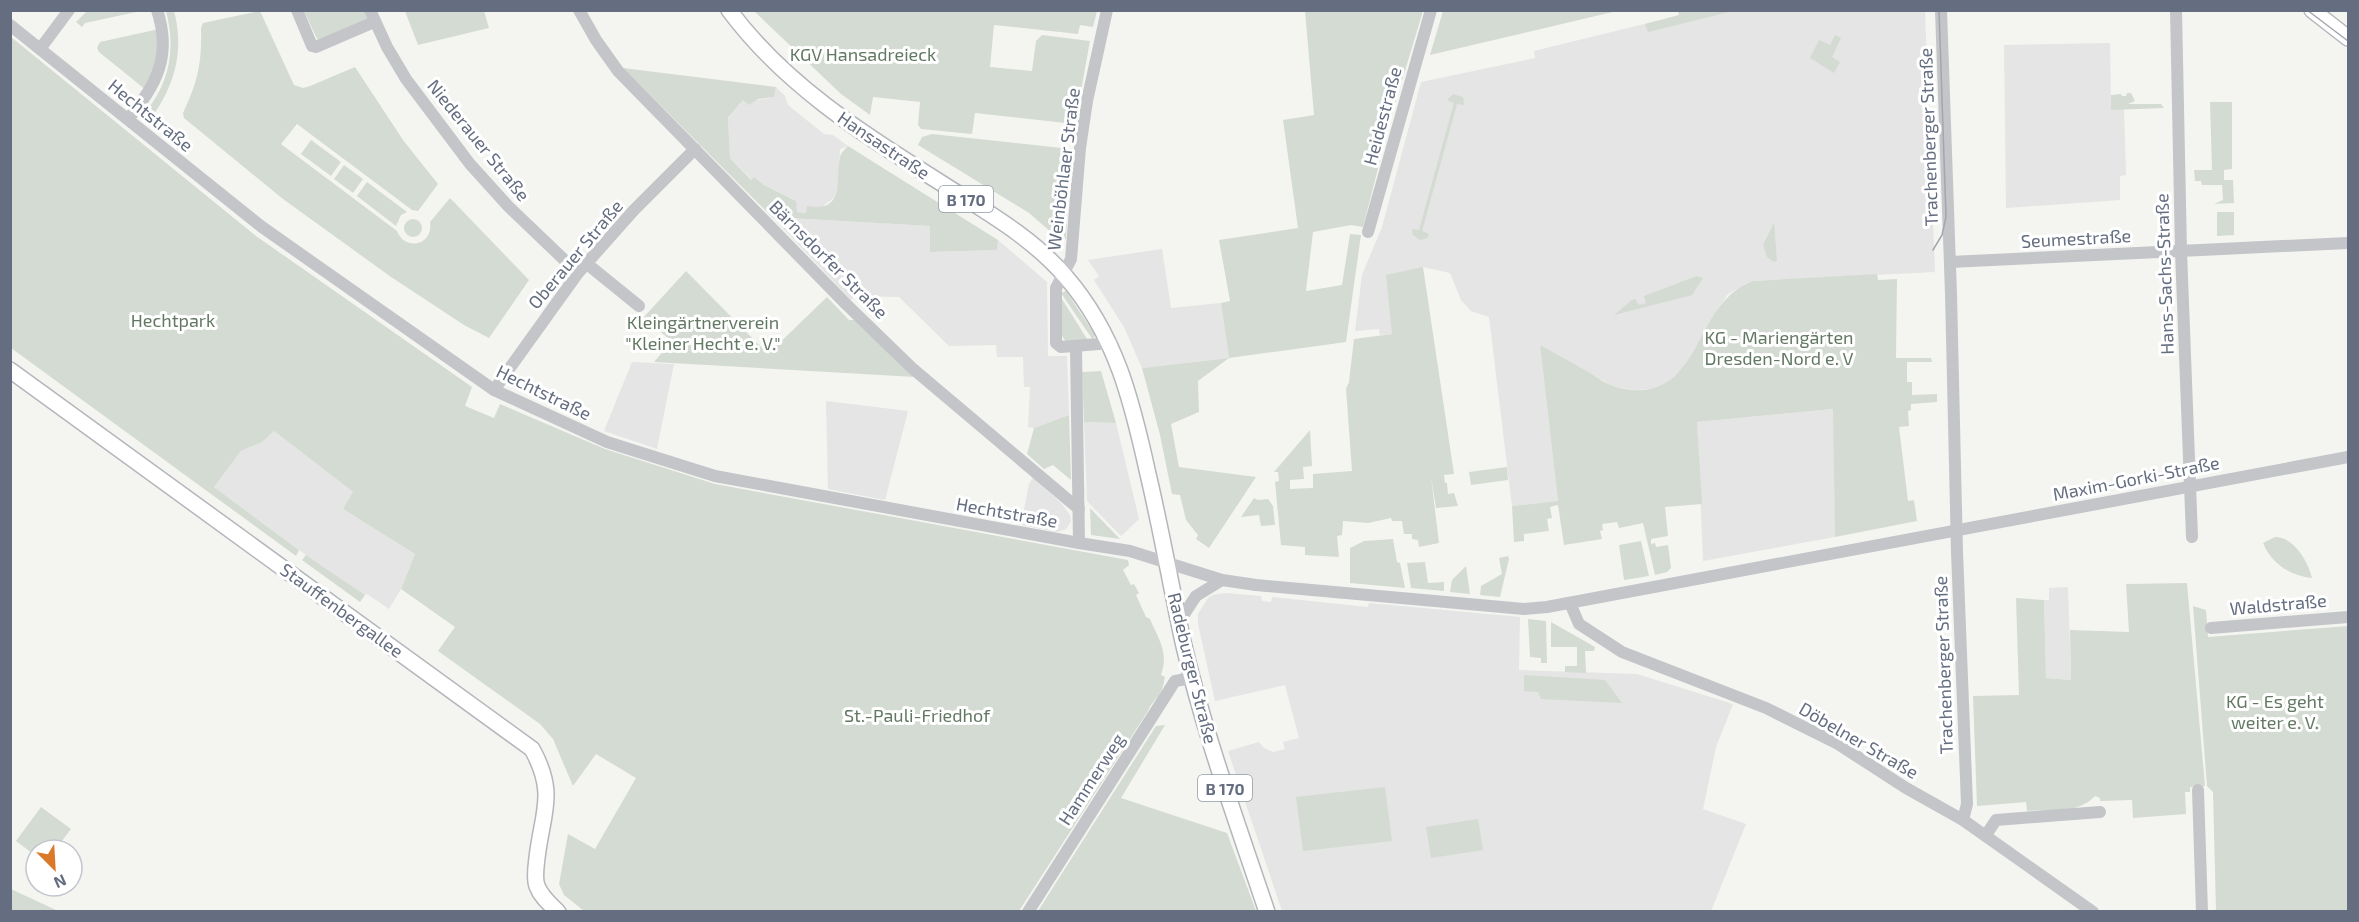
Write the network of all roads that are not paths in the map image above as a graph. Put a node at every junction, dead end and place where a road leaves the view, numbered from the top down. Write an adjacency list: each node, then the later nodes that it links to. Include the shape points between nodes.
1 (69, 10): 14 (street)
2 (157, 10): 15 (street, via 163,34 161,62 151,88)
3 (297, 10): 11 (street, via 312,46 316,47)
4 (579, 10): 16 (street, Bärnsdorfer Straße, via 618,71)
5 (729, 10): 22 (main road, Hansastraße / B 170, via 807,91 861,132 1018,231)
6 (1107, 10): 22 (street, Weinböhlaer Straße, via 1080,148 1071,259)
7 (1431, 10): 17 (street, Heidestraße)
8 (1941, 10): 20 (street, Trachenberger Straße)
9 (2176, 10): 19 (street, Hans-Sachs-Straße)
10 (2312, 10): 13 (main road)
11 (372, 16): 21 (street, Niederauer Straße, via 406,79 484,181 542,240)
12 (10, 25): 14 (street, Hechtstraße)
13 (2349, 38)
14 (40, 49): 15 (street, Hechtstraße)
15 (128, 119): 27 (street, Hechtstraße, via 262,227)
16 (694, 149): 21 (street, Oberauer Straße); 30 (street, Bärnsdorfer Straße, via 912,368)
17 (1368, 232)
18 (2349, 243): 19 (street, Seumestraße)
19 (2181, 251): 20 (street, Seumestraße); 29 (street, Hans-Sachs-Straße)
20 (1950, 262): 31 (street, Trachenberger Straße)
21 (582, 268): 23 (street, Niederauer Straße); 27 (street, Oberauer Straße)
22 (1064, 274): 24 (main road, Hansastraße / B 170); 25 (street, Weinböhlaer Straße, via 1055,294 1056,343)
23 (639, 306)
24 (1111, 343): 25 (street); 34 (main road, Hansastraße / B 170, via 1134,410)
25 (1076, 347): 30 (street)
26 (10, 370): 45 (main road, Stauffenbergallee, via 532,750 543,775 547,805 537,854 537,885)
27 (494, 390): 33 (street, Hechtstraße, via 607,442 716,476)
28 (2349, 457): 29 (street, Maxim-Gorki-Straße)
29 (2190, 485): 31 (street, Maxim-Gorki-Straße); 32 (street, Hans-Sachs-Straße)
30 (1079, 509): 33 (street)
31 (1956, 530): 36 (street, Maxim-Gorki-Straße); 43 (street, Trachenberger Straße, via 1966,804)
32 (2192, 537)
33 (1079, 543): 34 (street, Hechtstraße, via 1130,550)
34 (1167, 561): 35 (street); 38 (main road, Radeburger Straße / B 170)
35 (1222, 580): 36 (street, Maxim-Gorki-Straße, via 1524,609); 38 (street, via 1196,596)
36 (1570, 603): 43 (street, Döbelner Straße, via 1579,624 1622,652 1803,726)
37 (2349, 616): 39 (street, Waldstraße)
38 (1179, 622): 40 (main road, Radeburger Straße / B 170)
39 (2211, 628)
40 (1192, 678): 46 (street, Hammerweg, via 1175,681); 47 (main road, Radeburger Straße / B 170)
41 (2198, 790): 49 (street)
42 (2100, 812): 44 (street, via 1996,820)
43 (1963, 820): 44 (street, Döbelner Straße)
44 (1986, 835): 48 (street, Döbelner Straße)
45 (558, 912)
46 (1028, 912)
47 (1267, 912)
48 (2093, 912)
49 (2202, 912)

